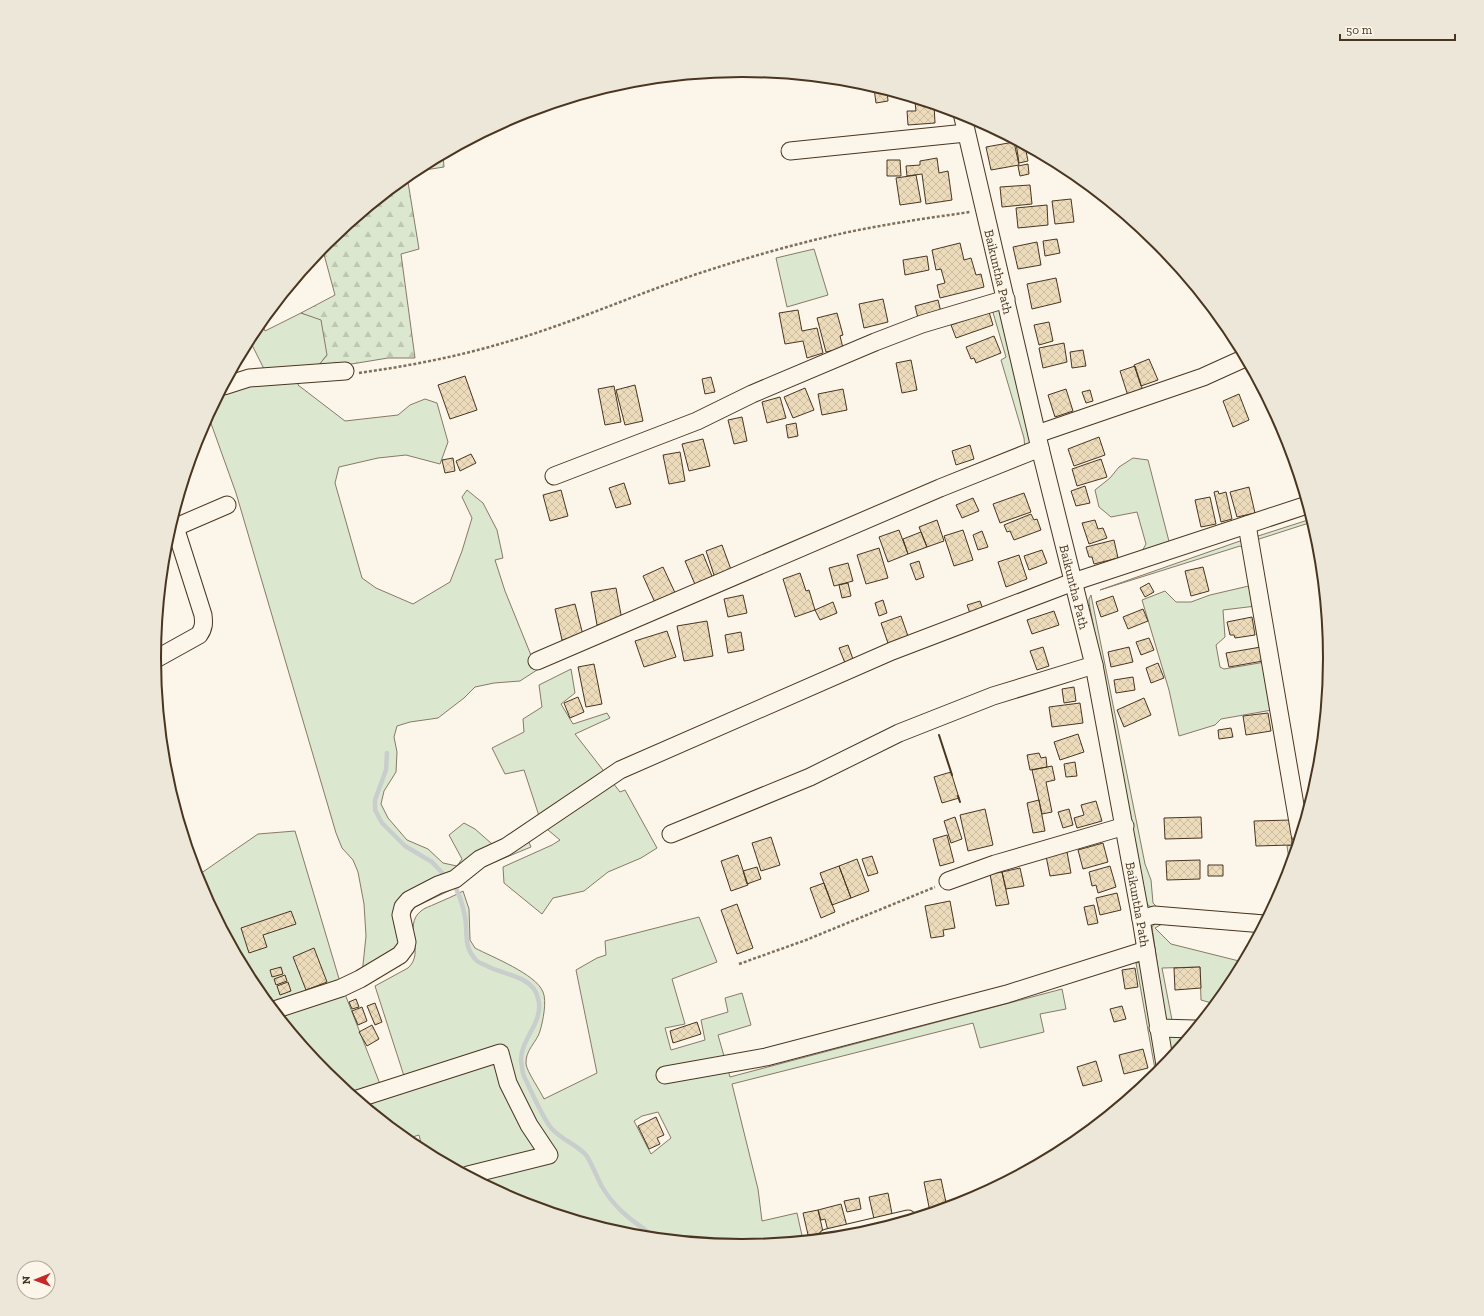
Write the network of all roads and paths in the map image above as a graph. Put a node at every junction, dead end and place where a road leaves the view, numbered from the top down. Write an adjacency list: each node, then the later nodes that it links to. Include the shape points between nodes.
1 (964, 121): 2 (street, Baikuntha Path)
2 (966, 133): 3 (street); 4 (street, Baikuntha Path)
3 (790, 151)
4 (984, 210): 5 (street, Baikuntha Path); 7 (path, via 851,232 774,251 683,279 502,344 411,365)
5 (1006, 299): 9 (street, Baikuntha Path); 10 (street, via 922,324 875,342 752,394 697,421)
6 (1240, 360): 9 (street)
7 (351, 372): 8 (street, via 249,378)
8 (230, 384)
9 (1039, 441): 16 (street, Baikuntha Path); 18 (street, via 940,488)
10 (554, 476)
11 (227, 505): 14 (street)
12 (1303, 506): 13 (street)
13 (1247, 525): 16 (street); 20 (street)
14 (176, 527)
15 (174, 535): 17 (street, via 204,623 199,635)
16 (1073, 582): 19 (street, Baikuntha Path); 28 (street, via 892,651 620,770 506,847 480,859 455,879 409,900 403,907 402,915 407,942 400,955 341,988)
17 (161, 656)
18 (537, 661)
19 (1094, 665): 21 (street, Baikuntha Path); 22 (street, via 993,696 899,733 810,777)
20 (1298, 824)
21 (1125, 826): 23 (street, via 995,864); 24 (street, Baikuntha Path)
22 (670, 834)
23 (948, 881): 27 (path, via 849,923)
24 (1141, 919): 25 (street, via 1154,915); 26 (street, Baikuntha Path)
25 (1258, 924)
26 (1146, 950): 29 (street, Baikuntha Path); 32 (street, via 1007,994 766,1057)
27 (739, 964)
28 (279, 1009)
29 (1158, 1028): 30 (street); 31 (street, Baikuntha Path)
30 (1189, 1029)
31 (1164, 1058)
32 (665, 1075)
33 (362, 1097): 34 (street, via 500,1053 508,1083 529,1125 549,1155)
34 (474, 1173)

